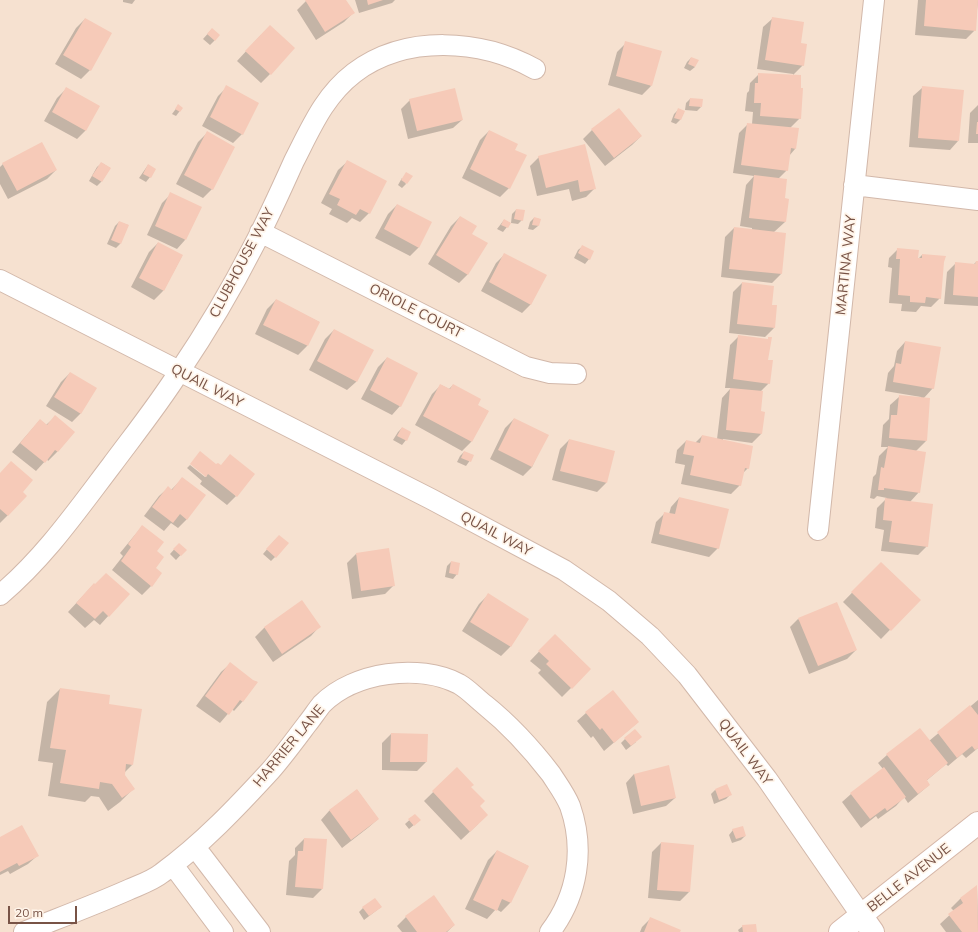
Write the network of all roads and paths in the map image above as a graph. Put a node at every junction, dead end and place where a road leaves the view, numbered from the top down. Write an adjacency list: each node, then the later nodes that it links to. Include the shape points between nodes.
1 (874, 0): 3 (street, MARTINA WAY)
2 (535, 69): 5 (street, CLUBHOUSE WAY, via 495,52 465,46 434,45 406,49 379,58 355,73 334,91 317,114)
3 (854, 185): 4 (street); 9 (street, MARTINA WAY)
4 (978, 200)
5 (260, 232): 7 (street, CLUBHOUSE WAY, via 220,308); 8 (street, ORIOLE COURT, via 526,367 550,373)
6 (0, 280): 7 (street, QUAIL WAY)
7 (180, 372): 10 (street, CLUBHOUSE WAY, via 59,536 35,563); 14 (street, QUAIL WAY, via 431,499 564,570 609,601 650,636 687,675 767,779)
8 (576, 374)
9 (818, 530)
10 (0, 595)
11 (978, 823): 14 (street, BELLE AVENUE)
12 (195, 847): 13 (street, HARRIER LANE); 17 (street); 18 (street, HARRIER LANE, via 238,806 323,704 344,689 368,678 394,673 420,673 461,685 505,721 537,756 566,794 575,820 578,867 570,898)
13 (173, 865): 15 (street, HARRIER LANE, via 160,875 104,901); 16 (street)
14 (867, 924): 19 (street, BELLE AVENUE)
15 (24, 932)
16 (223, 932)
17 (260, 932)
18 (550, 932)
19 (840, 932)

